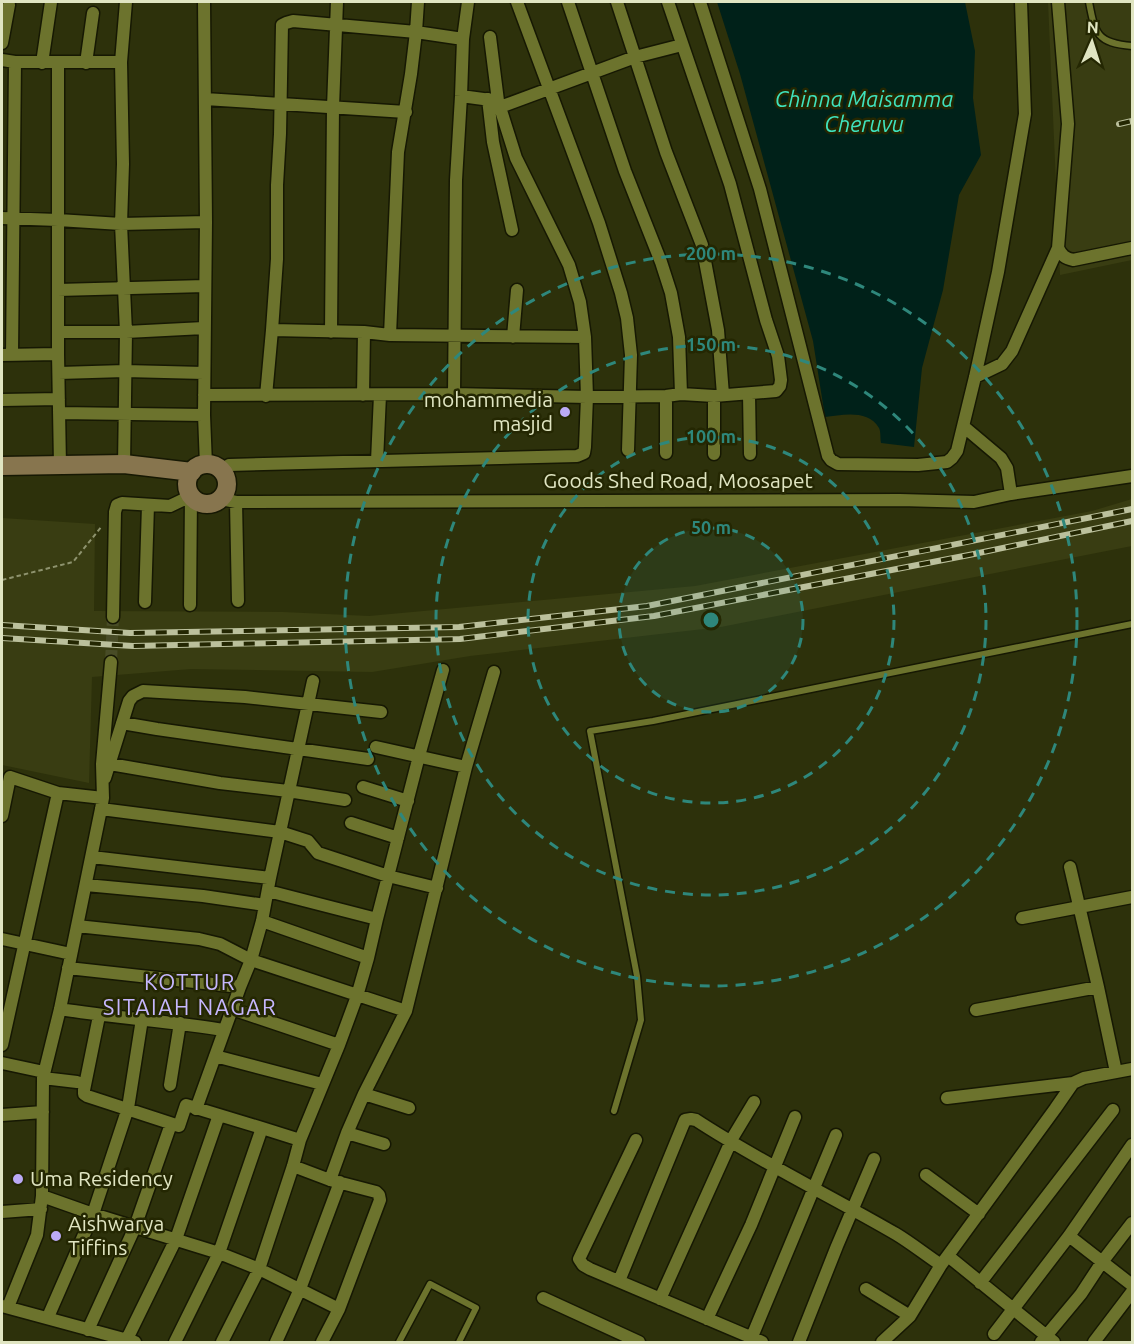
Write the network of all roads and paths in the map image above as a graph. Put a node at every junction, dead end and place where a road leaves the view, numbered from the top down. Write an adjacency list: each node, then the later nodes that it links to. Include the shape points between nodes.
1 (51, 2): 28 (street)
2 (126, 2): 27 (street)
3 (204, 2): 34 (street)
4 (337, 2): 17 (street)
5 (418, 2): 18 (street)
6 (468, 2): 20 (street)
7 (517, 2): 32 (street)
8 (568, 2): 31 (street)
9 (617, 2): 24 (street)
10 (668, 2): 22 (street)
11 (700, 2): 82 (street, via 760,189 828,456 838,464 947,462 957,451)
12 (1021, 2): 65 (street, via 1025,114)
13 (1058, 2): 44 (street, via 1068,124)
14 (1089, 2): 23 (lane, via 1094,28 1115,45)
15 (9, 5): 21 (street)
16 (93, 13): 30 (street)
17 (336, 26): 18 (street); 36 (street, via 292,21 282,25); 37 (street)
18 (416, 32): 20 (street); 38 (street)
19 (490, 37): 35 (street)
20 (463, 39): 33 (street)
21 (2, 43)
22 (682, 45): 24 (street); 68 (street, via 730,184 781,371 776,391)
23 (1132, 46)
24 (635, 57): 31 (street); 75 (street, via 702,245 718,330)
25 (2, 60): 26 (street)
26 (15, 62): 28 (street); 39 (street)
27 (122, 62): 30 (street); 42 (street)
28 (42, 63): 29 (street)
29 (58, 63): 30 (street); 40 (street)
30 (86, 63)
31 (592, 73): 32 (street); 67 (street, via 671,293 679,337)
32 (550, 88): 35 (street); 73 (street, via 621,293 631,355)
33 (461, 96): 35 (street); 57 (street)
34 (205, 99): 36 (street); 41 (street)
35 (495, 103): 43 (street, via 493,142); 59 (street, via 516,158 569,265)
36 (281, 104): 37 (street); 51 (street)
37 (333, 107): 38 (street); 54 (street)
38 (406, 112): 56 (street, via 398,152)
39 (8, 218): 40 (street); 61 (street)
40 (58, 220): 42 (street); 48 (street)
41 (206, 222): 42 (street); 46 (street)
42 (121, 224): 47 (street)
43 (512, 230)
44 (1058, 248): 45 (street, via 1061,255 1073,260); 65 (street, via 1012,351 1002,363)
45 (1132, 248)
46 (205, 286): 47 (street); 50 (street)
47 (124, 288): 48 (street); 53 (street)
48 (58, 290): 52 (street)
49 (517, 290): 58 (street)
50 (204, 328): 53 (street); 64 (street)
51 (272, 330): 54 (street); 72 (street)
52 (58, 332): 53 (street); 60 (street)
53 (126, 332): 62 (street)
54 (331, 332): 55 (street)
55 (364, 333): 56 (street); 70 (street)
56 (390, 335): 57 (street)
57 (454, 336): 58 (street); 66 (street)
58 (513, 337): 59 (street)
59 (585, 337): 76 (street)
60 (58, 354): 61 (street); 63 (street)
61 (7, 355)
62 (125, 371): 63 (street); 64 (street); 80 (street)
63 (59, 373): 77 (street)
64 (204, 373): 69 (street)
65 (975, 377): 82 (street)
66 (454, 394): 71 (street); 76 (street)
67 (681, 394): 74 (street); 75 (street)
68 (749, 394): 75 (street); 86 (street)
69 (204, 395): 72 (street); 81 (street)
70 (363, 395): 71 (street); 72 (street)
71 (380, 395): 87 (street)
72 (266, 396)
73 (629, 396): 74 (street); 76 (street); 83 (street)
74 (666, 396): 84 (street)
75 (718, 396): 85 (street)
76 (587, 397): 87 (street, via 584,453 577,456)
77 (59, 399): 78 (street); 79 (street)
78 (2, 400)
79 (59, 414): 80 (street); 89 (street)
80 (124, 415): 81 (street); 88 (street)
81 (204, 415): 91 (street)
82 (963, 426): 93 (street, via 1001,458 1007,468)
83 (628, 450)
84 (666, 453)
85 (714, 454)
86 (750, 454)
87 (377, 460): 91 (street)
88 (124, 464): 89 (street); 91 (street)
89 (60, 465): 90 (street)
90 (2, 466)
91 (206, 469): 94 (street, via 188,477); 95 (street, via 225,475)
92 (1132, 476): 93 (street, Goods Shed Road, Moosapet)
93 (1011, 494): 95 (street, Goods Shed Road, Moosapet, via 974,502)
94 (191, 496): 95 (street, via 209,504); 96 (street, via 170,506); 101 (street)
95 (229, 501): 99 (street)
96 (148, 504): 100 (street); 102 (street, via 117,505)
97 (102, 526): 98 (path, via 73,562)
98 (2, 580)
99 (238, 601)
100 (145, 602)
101 (190, 605)
102 (113, 617)
103 (1132, 624): 176 (lane, via 653,722 590,731 637,976 641,1020)
104 (111, 662): 120 (street)
105 (443, 670): 113 (street)
106 (494, 672): 116 (street)
107 (312, 681): 108 (street)
108 (307, 704): 109 (street); 110 (street, via 143,691 129,701); 112 (street)
109 (381, 712)
110 (122, 723): 112 (street); 115 (street)
111 (376, 747): 113 (street)
112 (298, 748): 114 (street); 118 (street)
113 (419, 756): 116 (street); 122 (street)
114 (368, 759)
115 (110, 764): 118 (street); 120 (street)
116 (466, 767): 132 (street)
117 (363, 787): 122 (street)
118 (288, 790): 121 (street); 125 (street)
119 (58, 793): 120 (street); 123 (street, via 10,777); 142 (street)
120 (102, 798): 125 (street); 127 (street)
121 (345, 800)
122 (408, 801): 126 (street)
123 (2, 816)
124 (351, 823): 126 (street)
125 (280, 832): 129 (street, via 308,841 318,853); 130 (street)
126 (398, 837): 129 (street)
127 (92, 857): 130 (street); 131 (street)
128 (1070, 867): 136 (street)
129 (388, 876): 132 (street); 138 (street)
130 (270, 878): 133 (street)
131 (86, 885): 135 (street); 140 (street)
132 (437, 888): 153 (street)
133 (268, 891): 135 (street); 138 (street)
134 (1132, 897): 136 (street)
135 (266, 905): 139 (street)
136 (1078, 908): 137 (street); 148 (street)
137 (1023, 918)
138 (377, 919): 144 (street)
139 (262, 921): 144 (street); 145 (street)
140 (77, 926): 143 (street); 145 (street, via 199,939 220,944)
141 (2, 939): 142 (street)
142 (25, 944): 143 (street); 158 (street)
143 (71, 954): 146 (street)
144 (368, 958): 149 (street)
145 (251, 960): 147 (street); 149 (street)
146 (68, 968): 147 (street); 150 (street)
147 (240, 987): 151 (street)
148 (1098, 987): 152 (street); 163 (street)
149 (357, 996): 153 (street); 159 (street)
150 (60, 1009): 154 (street); 164 (street)
151 (232, 1009): 157 (street); 159 (street)
152 (976, 1010)
153 (406, 1011): 169 (street)
154 (99, 1016): 155 (street); 172 (street, via 84,1094)
155 (142, 1019): 156 (street); 172 (street)
156 (180, 1023): 157 (street); 168 (street)
157 (225, 1030): 160 (street)
158 (2, 1045)
159 (339, 1045): 167 (street)
160 (215, 1056): 167 (street); 174 (street)
161 (2, 1063): 164 (street)
162 (1132, 1069): 163 (street)
163 (1116, 1072): 166 (street)
164 (43, 1075): 165 (street); 177 (street)
165 (77, 1082)
166 (1073, 1083): 170 (street); 200 (street)
167 (322, 1084): 185 (street)
168 (170, 1085)
169 (364, 1094): 173 (street); 183 (street)
170 (947, 1098)
171 (754, 1102): 187 (street)
172 (128, 1108): 181 (street); 199 (street)
173 (409, 1108)
174 (196, 1109): 179 (street); 181 (street, via 186,1106 179,1126)
175 (1113, 1110): 210 (street)
176 (615, 1111)
177 (43, 1112): 178 (street); 196 (street)
178 (2, 1114)
179 (219, 1115): 182 (street); 204 (street)
180 (795, 1117): 192 (street)
181 (171, 1124): 202 (street)
182 (262, 1128): 185 (street); 205 (street)
183 (347, 1133): 188 (street); 194 (street)
184 (836, 1136): 195 (street)
185 (300, 1140): 191 (street)
186 (636, 1140): 209 (street, via 579,1259 583,1265)
187 (730, 1143): 192 (street); 209 (street, via 696,1120 685,1120); 216 (street)
188 (384, 1144)
189 (1132, 1145): 203 (street)
190 (874, 1159): 197 (street)
191 (293, 1166): 194 (street); 208 (street)
192 (774, 1168): 195 (street); 222 (street)
193 (926, 1175): 200 (street)
194 (335, 1181): 212 (street); 218 (street, via 376,1192 380,1200)
195 (813, 1188): 197 (street); 226 (street)
196 (42, 1203): 198 (street); 199 (street); 217 (street, via 37,1235)
197 (852, 1210): 206 (street); 235 (street)
198 (2, 1212)
199 (93, 1214): 202 (street); 221 (street)
200 (979, 1214): 206 (street)
201 (1132, 1222): 207 (street)
202 (135, 1227): 204 (street); 223 (street)
203 (1069, 1236): 207 (street); 219 (street)
204 (176, 1239): 205 (street); 227 (street)
205 (219, 1253): 208 (street); 228 (street)
206 (945, 1261): 210 (street); 220 (street)
207 (1102, 1262): 211 (street); 225 (street)
208 (259, 1269): 212 (street); 229 (street)
209 (619, 1281): 216 (street)
210 (980, 1283): 219 (street)
211 (1132, 1285)
212 (300, 1288): 218 (street); 230 (street)
213 (866, 1289): 220 (street)
214 (1132, 1292): 237 (street)
215 (543, 1298): 234 (street)
216 (660, 1299): 222 (street)
217 (5, 1306): 221 (street)
218 (339, 1309): 231 (street)
219 (1012, 1310): 224 (street); 225 (street)
220 (910, 1316): 236 (street)
221 (48, 1317): 223 (street)
222 (707, 1319): 226 (street)
223 (88, 1330): 227 (street)
224 (994, 1334)
225 (1047, 1340)
226 (757, 1341)
227 (131, 1342)
228 (175, 1342)
229 (222, 1342)
230 (276, 1342)
231 (322, 1342)
232 (399, 1342): 233 (lane, via 430,1284 476,1308)
233 (459, 1342)
234 (639, 1342)
235 (799, 1342)
236 (882, 1342)
237 (1094, 1342)

